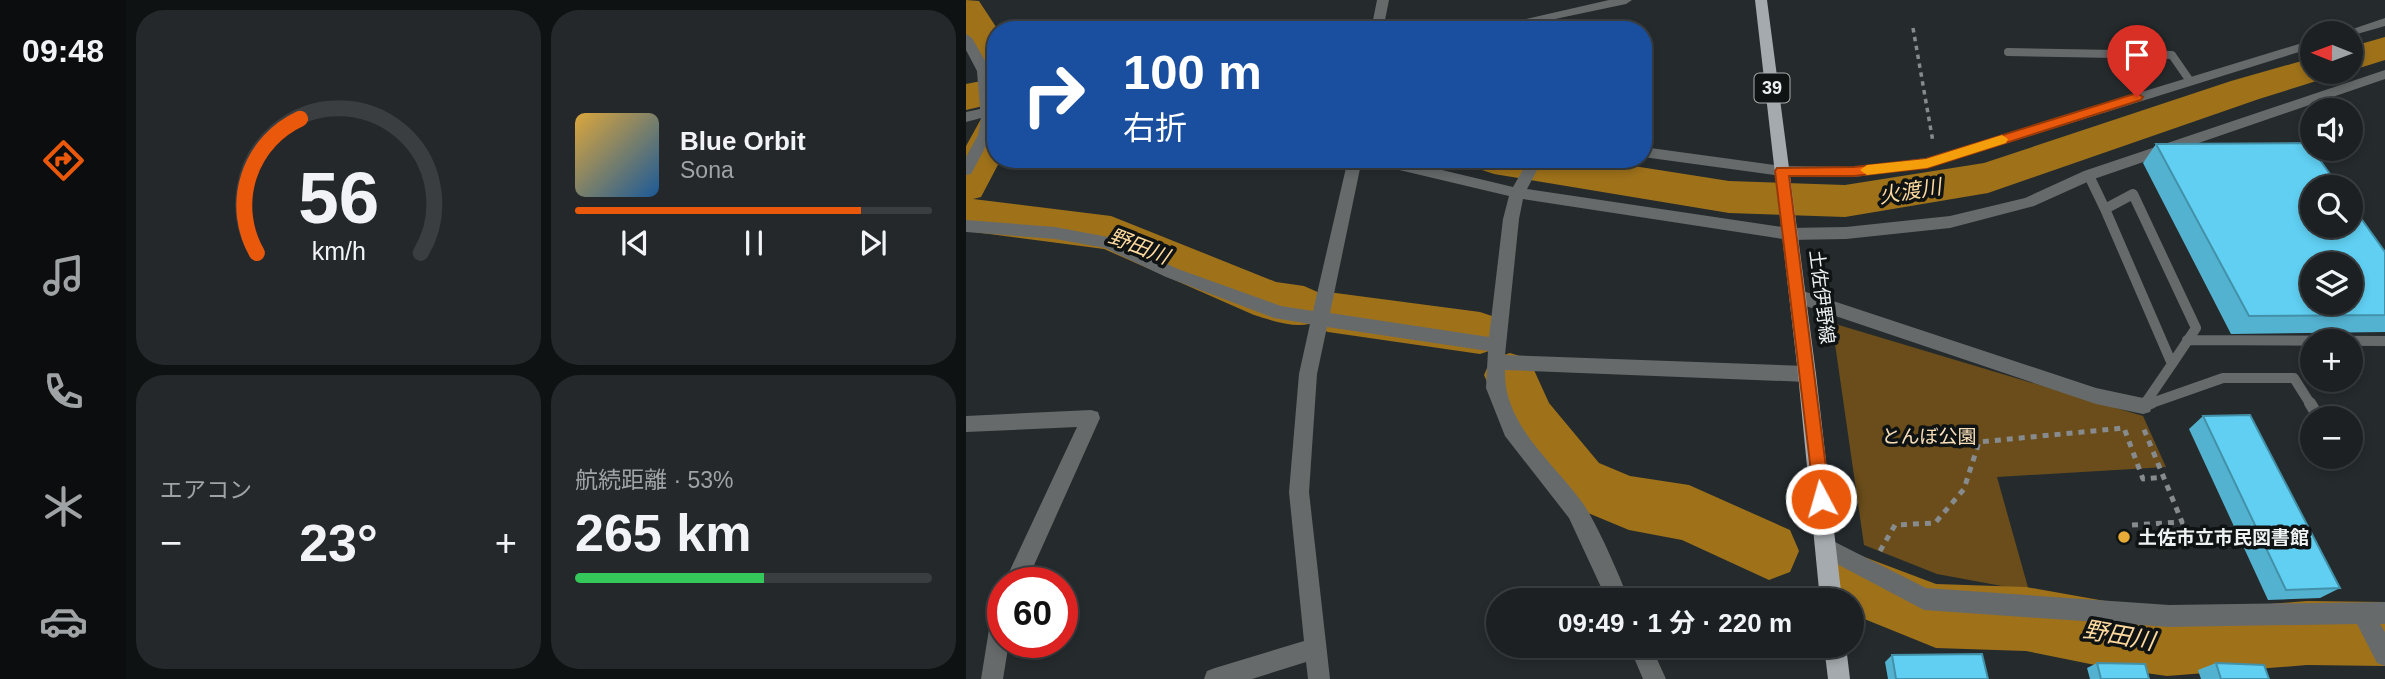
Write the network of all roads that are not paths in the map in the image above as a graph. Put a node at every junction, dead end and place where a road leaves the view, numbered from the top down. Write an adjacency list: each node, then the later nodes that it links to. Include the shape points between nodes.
1 (1383, 0): 4 (street)
2 (1625, 0): 5 (street)
3 (1761, 0): 24 (main road, 土佐伊野線 / 39)
4 (1379, 21)
5 (1551, 21)
6 (2385, 22): 7 (street)
7 (2363, 28)
8 (966, 38): 11 (street)
9 (2300, 48): 15 (street)
10 (2008, 52): 15 (lane, via 2172,55)
11 (987, 70)
12 (987, 72): 14 (street)
13 (2385, 74): 25 (street)
14 (966, 75)
15 (2190, 81): 24 (street, via 1936,160 1854,172)
16 (987, 111): 17 (street)
17 (966, 117)
18 (987, 122): 23 (street)
19 (1652, 153): 24 (street)
20 (1353, 168): 31 (street)
21 (1418, 168): 26 (street)
22 (1531, 168): 26 (street)
23 (966, 170)
24 (1782, 174): 29 (main road, 土佐伊野線 / 39)
25 (2089, 175): 27 (lane); 29 (street, via 2029,202 1950,222 1846,233)
26 (1519, 189): 29 (street); 34 (street, via 1511,219)
27 (2105, 209): 32 (lane, via 2133,194 2196,328); 35 (lane)
28 (966, 226): 31 (street, via 1055,233 1108,243 1172,273 1279,313)
29 (1788, 228): 30 (main road, 土佐伊野線 / 39)
30 (1797, 296): 36 (main road, 土佐伊野線 / 39); 37 (street, via 2096,396)
31 (1319, 318): 34 (street); 46 (street, via 1308,374 1299,492)
32 (2188, 340): 33 (lane); 35 (lane)
33 (2385, 341)
34 (1497, 353): 36 (street); 42 (street, via 1495,388 1512,430 1576,511)
35 (2172, 364): 37 (lane)
36 (1807, 374): 40 (main road, 土佐伊野線 / 39)
37 (2138, 405): 38 (lane, via 2223,378 2294,379)
38 (2311, 406)
39 (966, 424): 41 (street, via 1091,418)
40 (1827, 548): 43 (main road, 土佐伊野線 / 39); 44 (street, via 1924,599 2169,616)
41 (1022, 567)
42 (1612, 588)
43 (1829, 588)
44 (2362, 612): 45 (street); 47 (street)
45 (2385, 613)
46 (1315, 648): 52 (street); 53 (street)
47 (2385, 655)
48 (995, 658): 51 (street)
49 (1645, 658): 54 (street)
50 (1836, 658): 55 (main road)
51 (992, 679)
52 (1215, 679)
53 (1319, 679)
54 (1655, 679)
55 (1839, 679)

